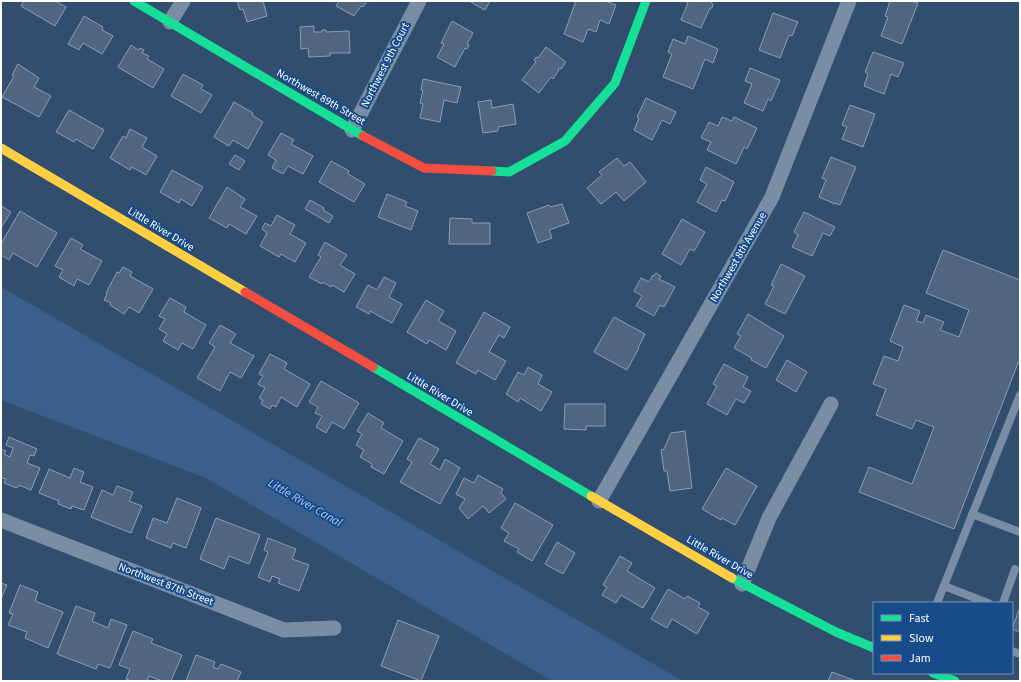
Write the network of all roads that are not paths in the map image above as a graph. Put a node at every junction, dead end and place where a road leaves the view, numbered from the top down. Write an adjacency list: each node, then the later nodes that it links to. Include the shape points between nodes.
1 (134, 1): 6 (street, Northwest 89th Street)
2 (183, 1): 6 (street)
3 (419, 1): 7 (street, Northwest 9th Court)
4 (646, 1): 7 (street, Northwest 89th Street, via 615,83 565,141 509,172 424,168)
5 (849, 1): 11 (street, Northwest 8th Avenue, via 772,197)
6 (170, 22): 7 (street, Northwest 89th Street)
7 (352, 130)
8 (1, 148): 11 (street, Little River Drive)
9 (1020, 395): 12 (lane)
10 (831, 404): 16 (street, via 769,518)
11 (599, 501): 16 (street, Little River Drive)
12 (972, 514): 14 (lane); 17 (lane)
13 (1, 520): 21 (street, Northwest 87th Street, via 284,630)
14 (1020, 532)
15 (1015, 569): 20 (lane)
16 (742, 584): 22 (street, Little River Drive, via 836,632)
17 (944, 586): 18 (lane); 19 (lane)
18 (937, 602)
19 (985, 602)
20 (1003, 602)
21 (334, 628)
22 (873, 648)
23 (936, 674): 24 (street)
24 (955, 681)

